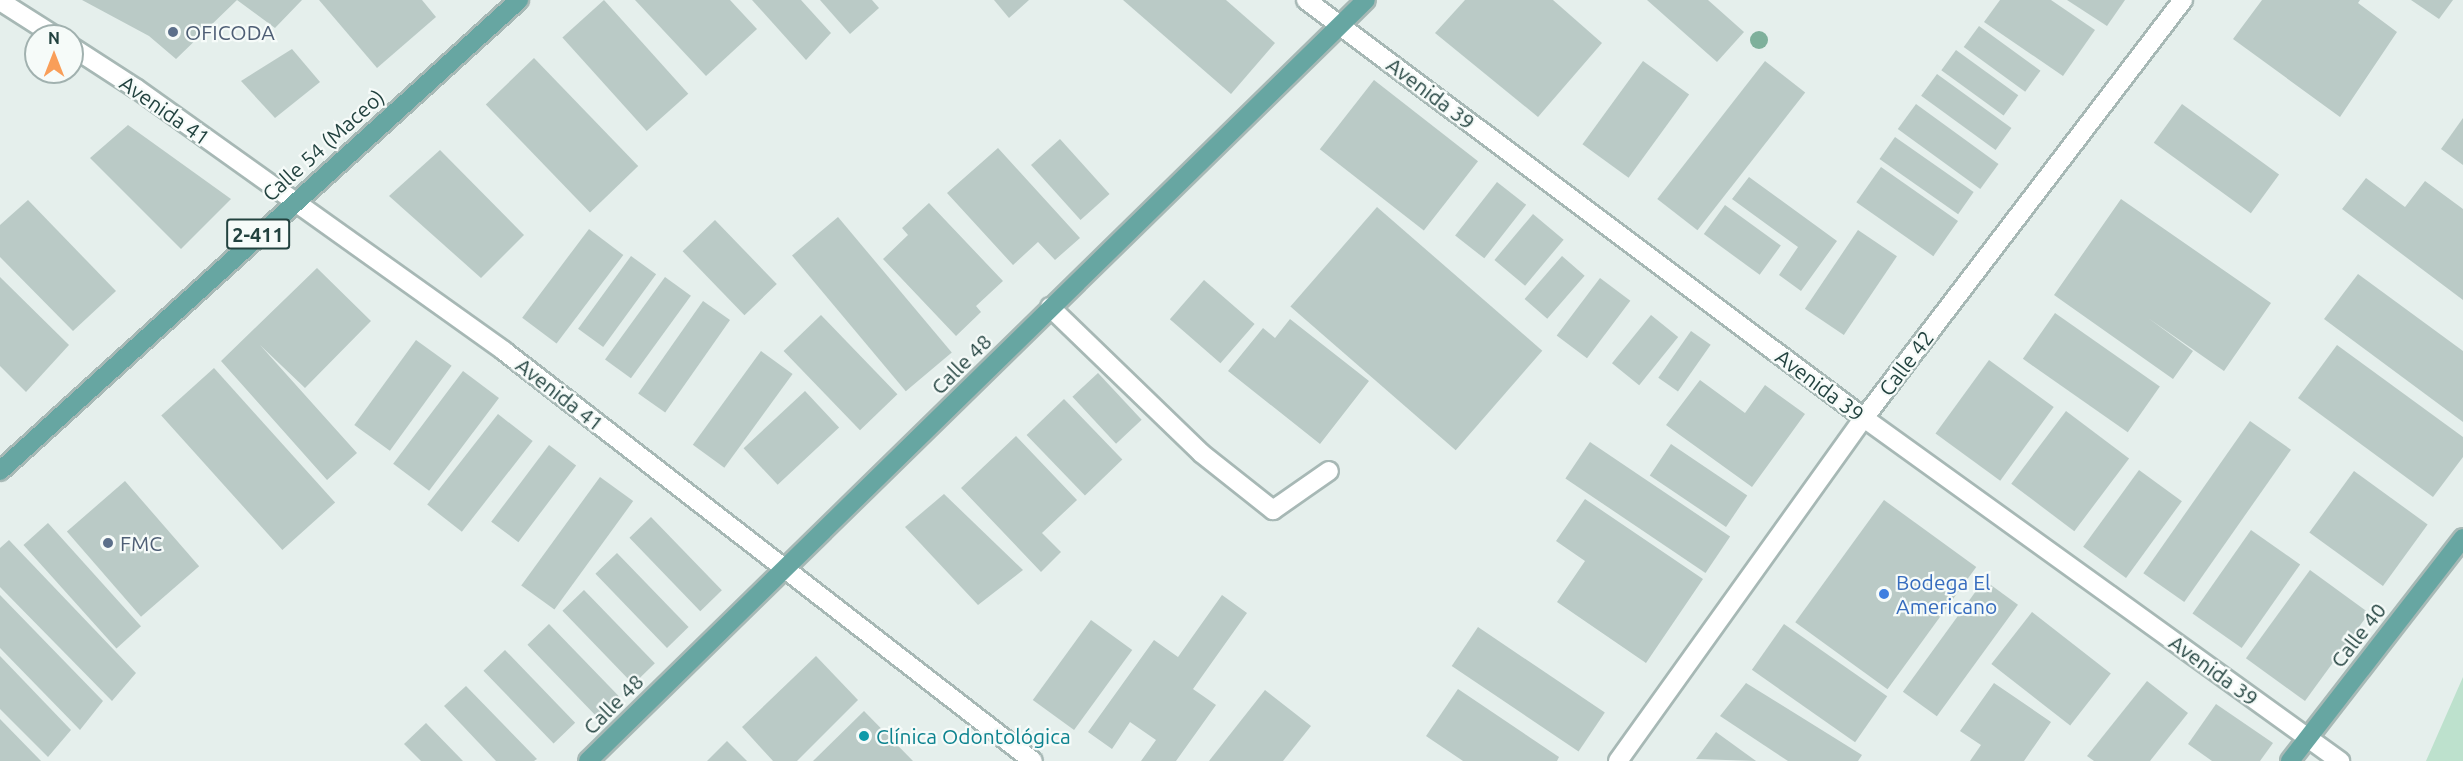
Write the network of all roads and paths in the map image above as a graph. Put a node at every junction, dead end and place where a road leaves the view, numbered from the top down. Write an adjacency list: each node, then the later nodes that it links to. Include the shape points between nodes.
1 (519, 0): 9 (main road, Calle 54 (Maceo) / 2-411)
2 (1306, 0): 7 (street, Avenida 39)
3 (1366, 0): 7 (main road, Calle 48)
4 (2183, 0): 11 (street, Calle 42)
5 (0, 1): 6 (street)
6 (36, 24)
7 (1342, 26): 10 (main road, Calle 48); 11 (street, Avenida 39)
8 (84, 55): 9 (street, Avenida 41)
9 (294, 201): 12 (main road, Calle 54 (Maceo) / 2-411); 15 (street, Avenida 41, via 504,351)
10 (1050, 307): 13 (street, via 1201,453 1273,510); 15 (main road, Calle 48)
11 (1864, 418): 16 (street, Avenida 39); 19 (street, Calle 42)
12 (0, 471)
13 (1329, 471)
14 (2463, 538): 16 (main road, Calle 40)
15 (782, 568): 17 (main road, Calle 48); 18 (street, Avenida 41)
16 (2307, 737): 20 (main road, Calle 40); 21 (street, Avenida 39)
17 (588, 761)
18 (1033, 761)
19 (1618, 761)
20 (2290, 761)
21 (2340, 761)

